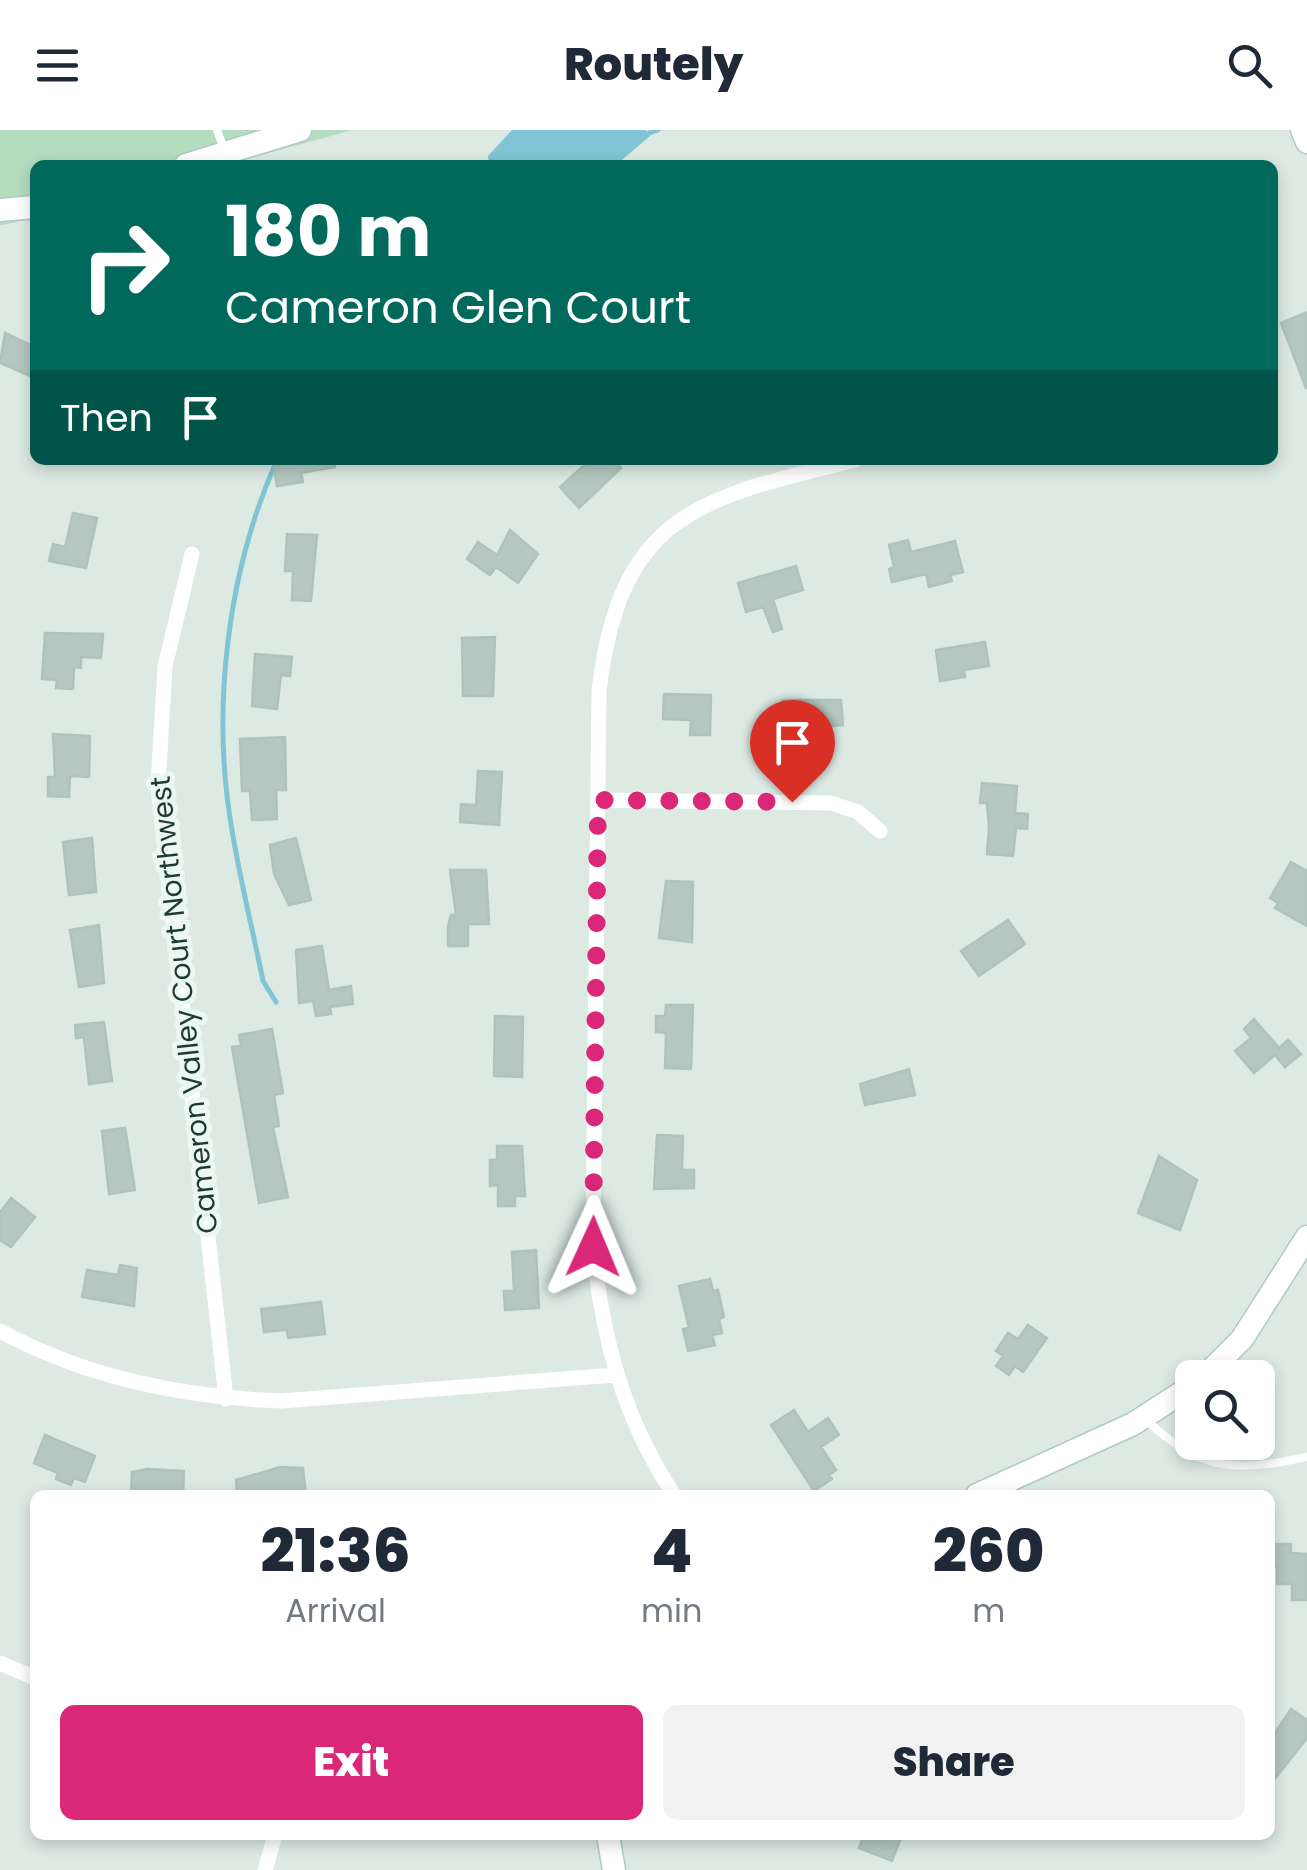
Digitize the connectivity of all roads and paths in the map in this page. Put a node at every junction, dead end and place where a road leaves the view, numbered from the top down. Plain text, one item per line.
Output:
1 (217, 130) edge
2 (300, 130) edge
3 (1302, 130) edge
4 (1307, 142) edge
5 (226, 153) junction
6 (203, 160) edge
7 (30, 207) edge
8 (0, 210) edge
9 (836, 465) edge
10 (192, 554) dead end
11 (598, 800) junction
12 (880, 831) dead end
13 (1307, 1237) edge
14 (0, 1331) edge
15 (1221, 1360) edge
16 (615, 1375) junction
17 (1175, 1397) edge
18 (226, 1399) junction
19 (1143, 1418) junction
20 (1307, 1456) edge
21 (671, 1490) edge
22 (987, 1490) edge
23 (0, 1663) edge
24 (30, 1676) edge
25 (274, 1840) edge
26 (609, 1840) edge
27 (265, 1870) edge
28 (614, 1870) edge

1 - 5 lane
2 - 5 street
3 - 4 street
5 - 6 street
7 - 8 street
9 - 11 street
10 - 18 street, Cameron Valley Court Northwest
11 - 12 street
11 - 16 street
13 - 15 street
14 - 18 street
16 - 18 street
16 - 21 street
17 - 19 street
19 - 20 lane
19 - 22 street
23 - 24 street
25 - 27 street
26 - 28 street

